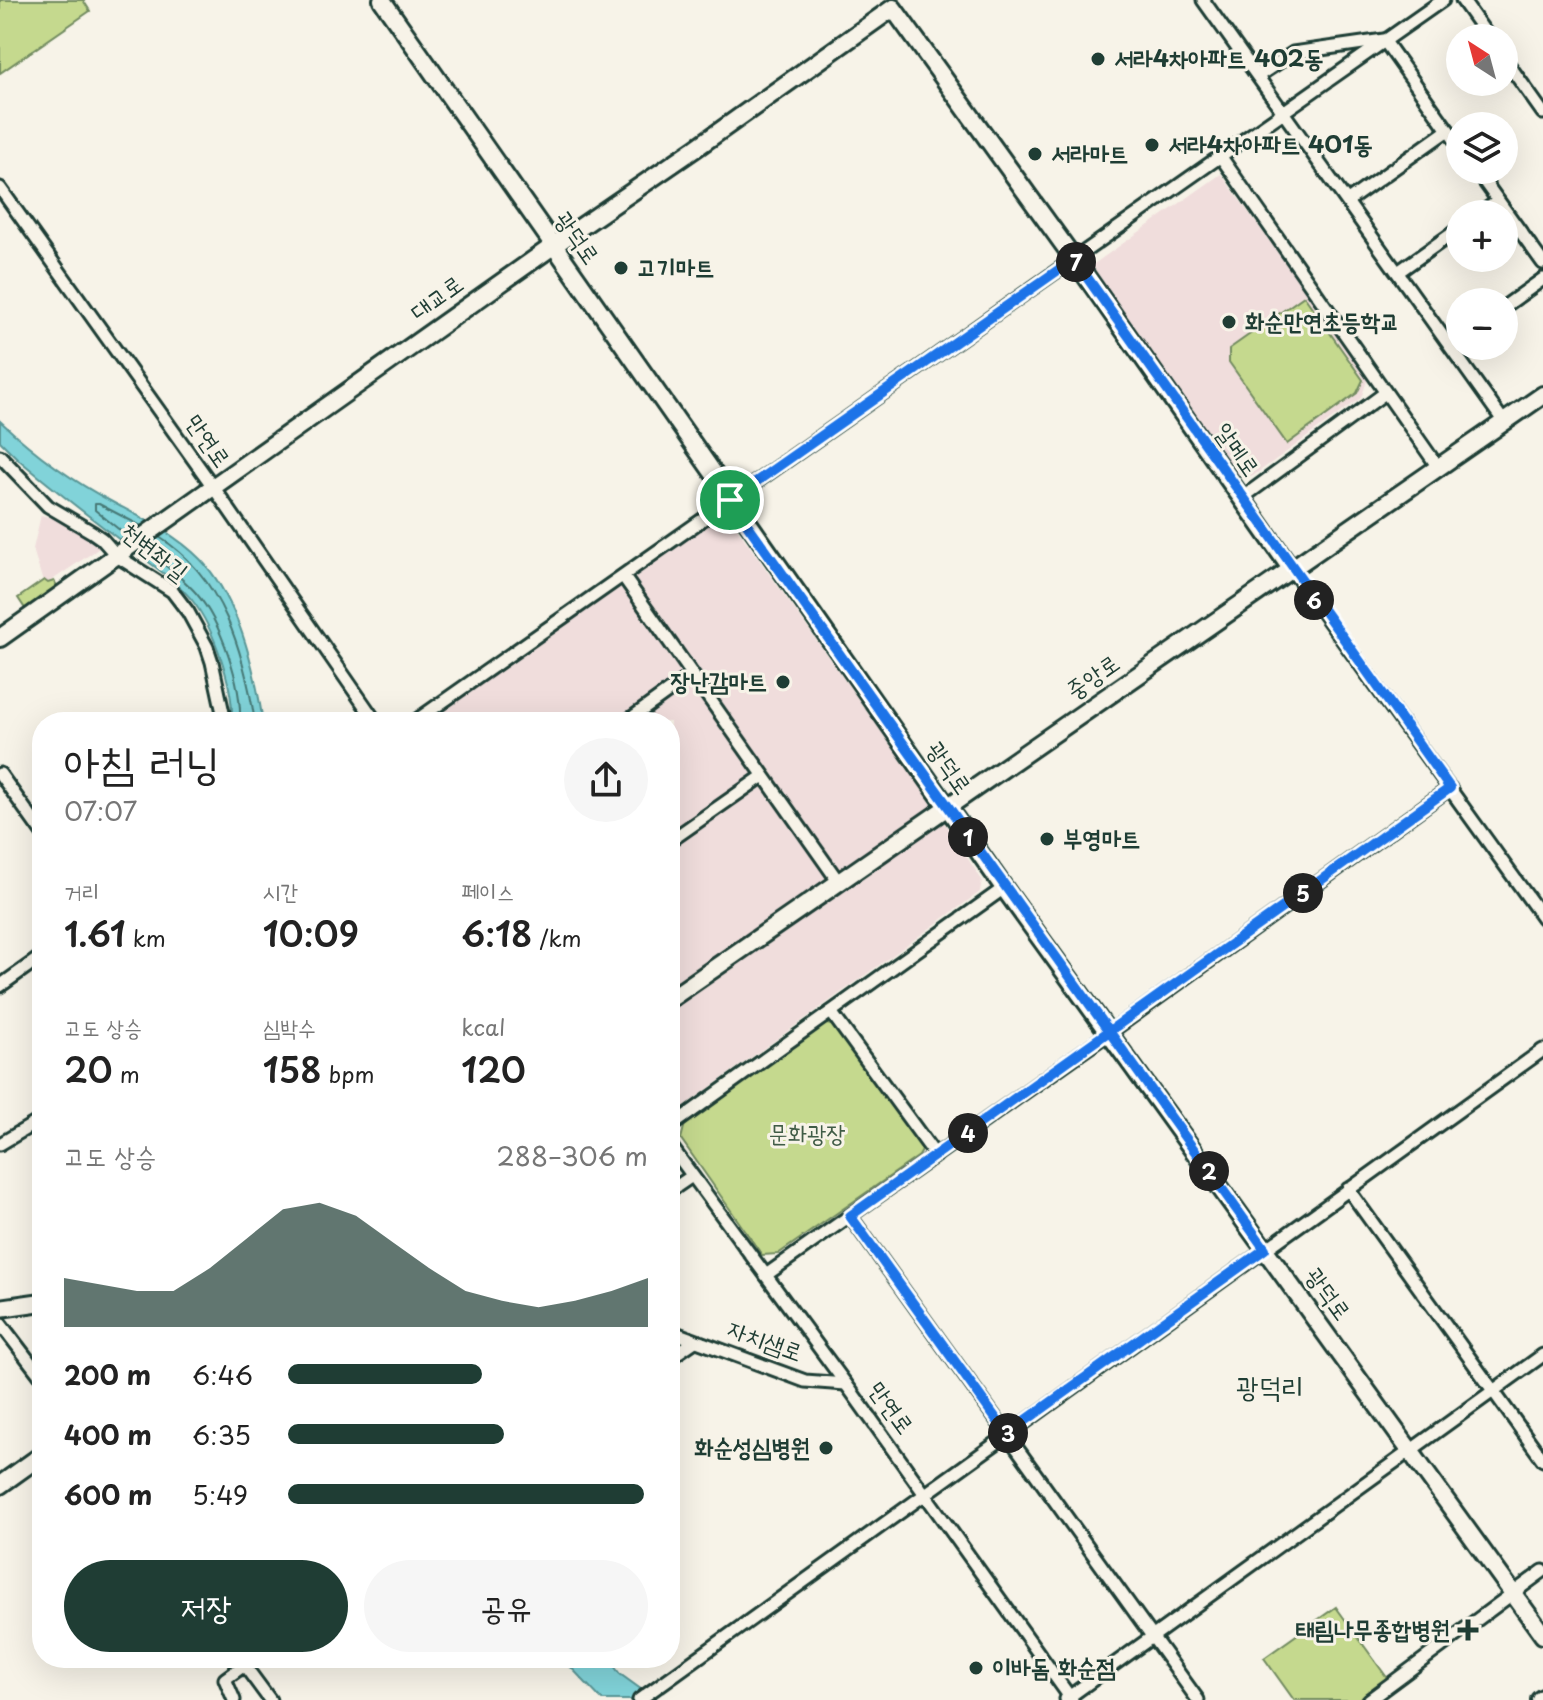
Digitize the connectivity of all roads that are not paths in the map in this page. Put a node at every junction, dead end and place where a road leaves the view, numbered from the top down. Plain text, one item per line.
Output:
1 (382, 0) edge
2 (1203, 0) edge
3 (1443, 0) edge
4 (1462, 0) edge
5 (899, 4) edge
6 (1479, 24) edge
7 (1384, 40) junction
8 (1258, 76) junction
9 (1518, 78) edge
10 (1284, 112) junction
11 (1543, 113) edge
12 (1446, 127) edge
13 (1446, 131) edge
14 (1221, 157) junction
15 (0, 188) edge
16 (1348, 201) junction
17 (1518, 229) edge
18 (1446, 238) edge
19 (553, 246) junction
20 (1074, 259) junction
21 (1543, 263) edge
22 (1398, 272) junction
23 (1543, 279) edge
24 (1518, 297) edge
25 (1446, 330) edge
26 (1466, 360) edge
27 (1385, 393) junction
28 (1543, 395) edge
29 (1504, 422) junction
30 (1, 458) edge
31 (1438, 467) junction
32 (214, 488) junction
33 (1242, 498) junction
34 (730, 500) junction
35 (121, 553) junction
36 (1292, 570) junction
37 (623, 576) junction
38 (0, 638) edge
39 (691, 675) junction
40 (223, 712) edge
41 (368, 712) edge
42 (428, 712) edge
43 (640, 712) edge
44 (0, 774) edge
45 (763, 776) junction
46 (1450, 788) junction
47 (947, 808) junction
48 (32, 819) edge
49 (680, 834) edge
50 (838, 881) junction
51 (1004, 888) junction
52 (1543, 918) edge
53 (32, 963) edge
54 (0, 986) edge
55 (680, 992) edge
56 (831, 1012) junction
57 (1109, 1033) junction
58 (1543, 1050) edge
59 (680, 1120) edge
60 (32, 1125) edge
61 (0, 1144) edge
62 (936, 1156) junction
63 (680, 1159) edge
64 (692, 1176) junction
65 (680, 1184) edge
66 (1348, 1189) junction
67 (850, 1216) junction
68 (1265, 1249) junction
69 (766, 1275) junction
70 (32, 1303) edge
71 (0, 1308) edge
72 (0, 1323) edge
73 (680, 1335) edge
74 (695, 1341) junction
75 (680, 1351) edge
76 (1543, 1355) edge
77 (32, 1365) edge
78 (846, 1384) junction
79 (1493, 1391) junction
80 (1007, 1434) junction
81 (1411, 1451) junction
82 (1543, 1460) edge
83 (32, 1462) edge
84 (0, 1485) edge
85 (925, 1493) junction
86 (1543, 1571) edge
87 (1514, 1594) junction
88 (1543, 1635) edge
89 (1153, 1637) junction
90 (237, 1668) edge
91 (251, 1668) edge
92 (1375, 1698) edge
93 (641, 1699) edge
94 (1069, 1699) edge
95 (234, 1700) edge
96 (270, 1700) edge
97 (1198, 1700) edge

1 - 19 street, 광덕로
2 - 8 street
3 - 7 street
4 - 6 street
5 - 19 street, 대교로
5 - 20 street, 알메로
7 - 8 street
7 - 10 street
7 - 12 street
8 - 10 street
9 - 11 street
10 - 14 street
10 - 16 street
13 - 16 street
14 - 20 street
14 - 27 street
15 - 32 street, 만연로
16 - 22 street
17 - 21 street
18 - 22 street
19 - 32 street, 대교로
19 - 34 street, 광덕로
20 - 33 street, 알메로
20 - 34 street
22 - 25 street
23 - 24 street
26 - 29 street
27 - 31 street
27 - 33 street
28 - 29 street, 중앙로
29 - 31 street, 중앙로
30 - 35 street, 천변좌길
31 - 36 street, 중앙로
32 - 35 street, 대교로
32 - 41 street, 만연로
33 - 36 street, 알메로
34 - 37 street
34 - 47 street, 광덕로
35 - 38 street, 대교로
35 - 40 street, 천변좌길
36 - 46 street, 알메로
36 - 47 street, 중앙로
37 - 39 street
37 - 42 street
39 - 43 street
39 - 45 street
44 - 48 street
45 - 49 street
45 - 50 street
46 - 52 street, 알메로
46 - 57 street
47 - 50 street, 중앙로
47 - 51 street, 광덕로
50 - 55 street, 중앙로
51 - 56 street
51 - 57 street, 광덕로
53 - 54 street
56 - 59 street
56 - 62 street
57 - 62 street
57 - 68 street, 광덕로
58 - 66 street
60 - 61 street
62 - 67 street
63 - 64 street, 만연로
64 - 65 street
64 - 69 street, 만연로
66 - 68 street
66 - 79 street
67 - 69 street
67 - 80 street
68 - 80 street
68 - 81 street, 광덕로
69 - 78 street, 만연로
70 - 71 street
72 - 77 street
73 - 74 street, 자치샘로
74 - 75 street
74 - 78 street, 자치샘로
76 - 79 street
78 - 85 street, 만연로
79 - 81 street
79 - 82 street
80 - 85 street
80 - 89 street
81 - 87 street, 광덕로
81 - 89 street
83 - 84 street
85 - 93 street
85 - 94 street, 만연로
86 - 87 street
87 - 88 street, 광덕로
87 - 92 street
89 - 94 street
89 - 97 street
90 - 95 street
91 - 96 street

